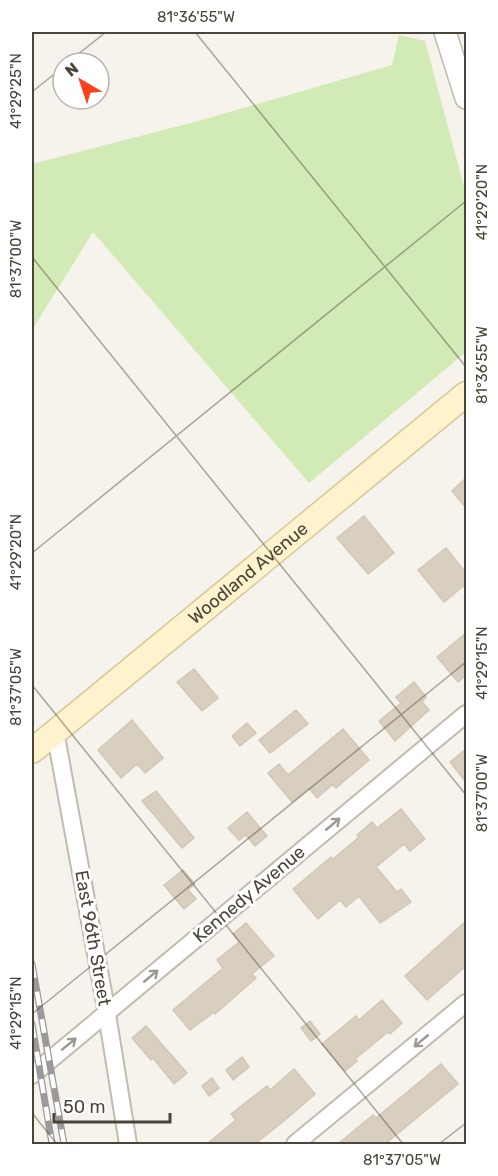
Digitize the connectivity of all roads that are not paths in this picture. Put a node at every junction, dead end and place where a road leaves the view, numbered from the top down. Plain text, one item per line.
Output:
1 (445, 32) edge
2 (466, 93) edge
3 (466, 394) edge
4 (466, 714) edge
5 (55, 731) junction
6 (32, 751) edge
7 (466, 1003) edge
8 (106, 1014) junction
9 (32, 1075) edge
10 (128, 1144) edge
11 (296, 1144) edge

1 - 2 street
3 - 5 main road, Woodland Avenue
8 -> 4 street, Kennedy Avenue
5 - 6 main road, Woodland Avenue
5 - 8 street, East 96th Street
7 -> 11 street
9 -> 8 street, Kennedy Avenue
8 - 10 street, East 96th Street

